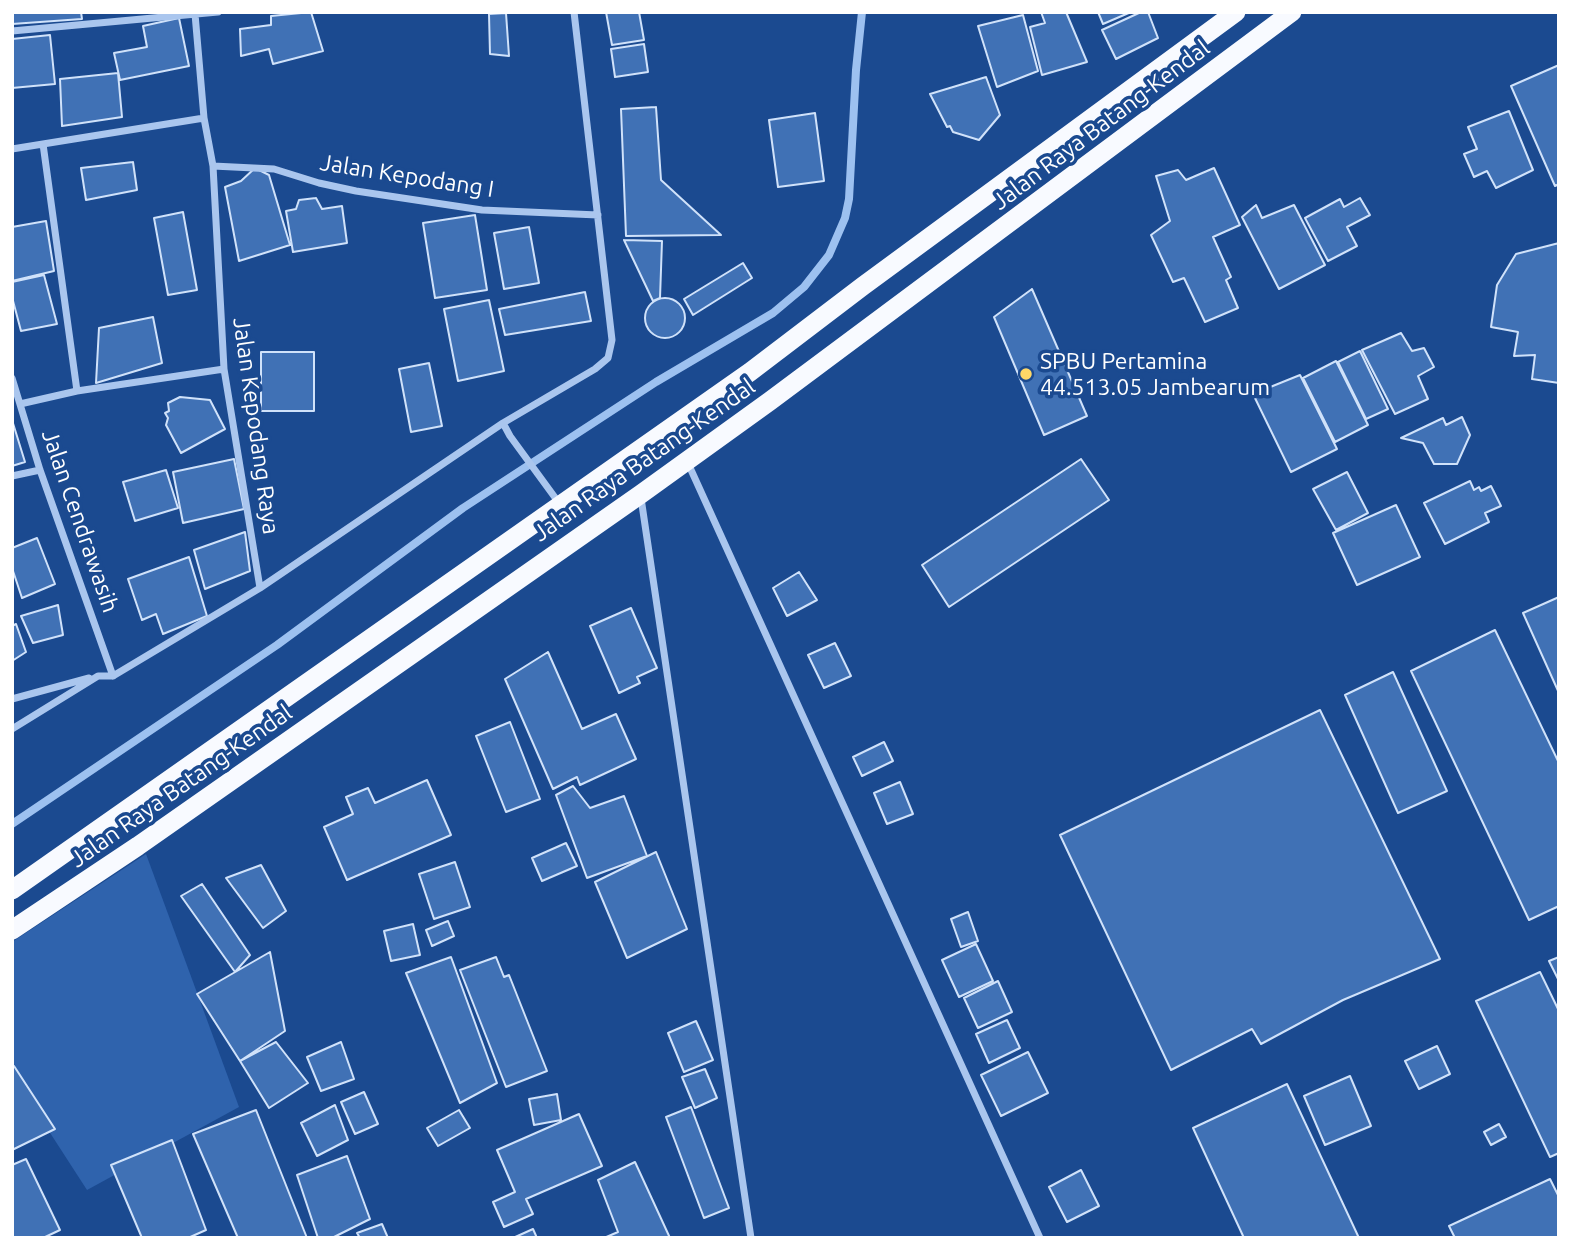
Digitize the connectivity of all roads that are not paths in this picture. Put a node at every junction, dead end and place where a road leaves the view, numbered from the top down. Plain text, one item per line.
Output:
1 (218, 12) edge
2 (574, 12) edge
3 (1236, 12) edge
4 (1292, 12) edge
5 (195, 14) junction
6 (12, 31) edge
7 (204, 118) junction
8 (43, 144) junction
9 (12, 149) edge
10 (213, 166) junction
11 (598, 215) junction
12 (224, 369) junction
13 (12, 378) edge
14 (77, 391) junction
15 (20, 404) junction
16 (503, 423) junction
17 (687, 460) junction
18 (40, 470) junction
19 (12, 476) edge
20 (640, 494) junction
21 (561, 505) junction
22 (260, 588) junction
23 (98, 676) junction
24 (113, 676) junction
25 (12, 699) edge
26 (12, 729) edge
27 (12, 890) edge
28 (12, 930) edge
29 (751, 1238) edge
30 (1040, 1238) edge

1 - 5 street
2 - 11 street
3 - 21 highway, Jalan Raya Batang-Kendal
4 - 17 highway, Jalan Raya Batang-Kendal
5 - 6 street
5 - 7 street, Jalan Kepodang Raya
7 - 8 street
7 - 10 street, Jalan Kepodang Raya
8 - 9 street
8 - 14 street
10 - 11 street, Jalan Kepodang I
10 - 12 street, Jalan Kepodang Raya
11 - 16 street
12 - 14 street
12 - 22 street, Jalan Kepodang Raya
13 - 15 street, Jalan Cendrawasih
14 - 15 street
15 - 18 street, Jalan Cendrawasih
16 - 21 street
16 - 22 street
17 - 20 highway, Jalan Raya Batang-Kendal
17 - 30 street
18 - 19 street
18 - 24 street, Jalan Cendrawasih
20 - 28 highway, Jalan Raya Batang-Kendal
20 - 29 street
21 - 27 highway, Jalan Raya Batang-Kendal
22 - 24 street
23 - 24 street
23 - 25 street
23 - 26 street

